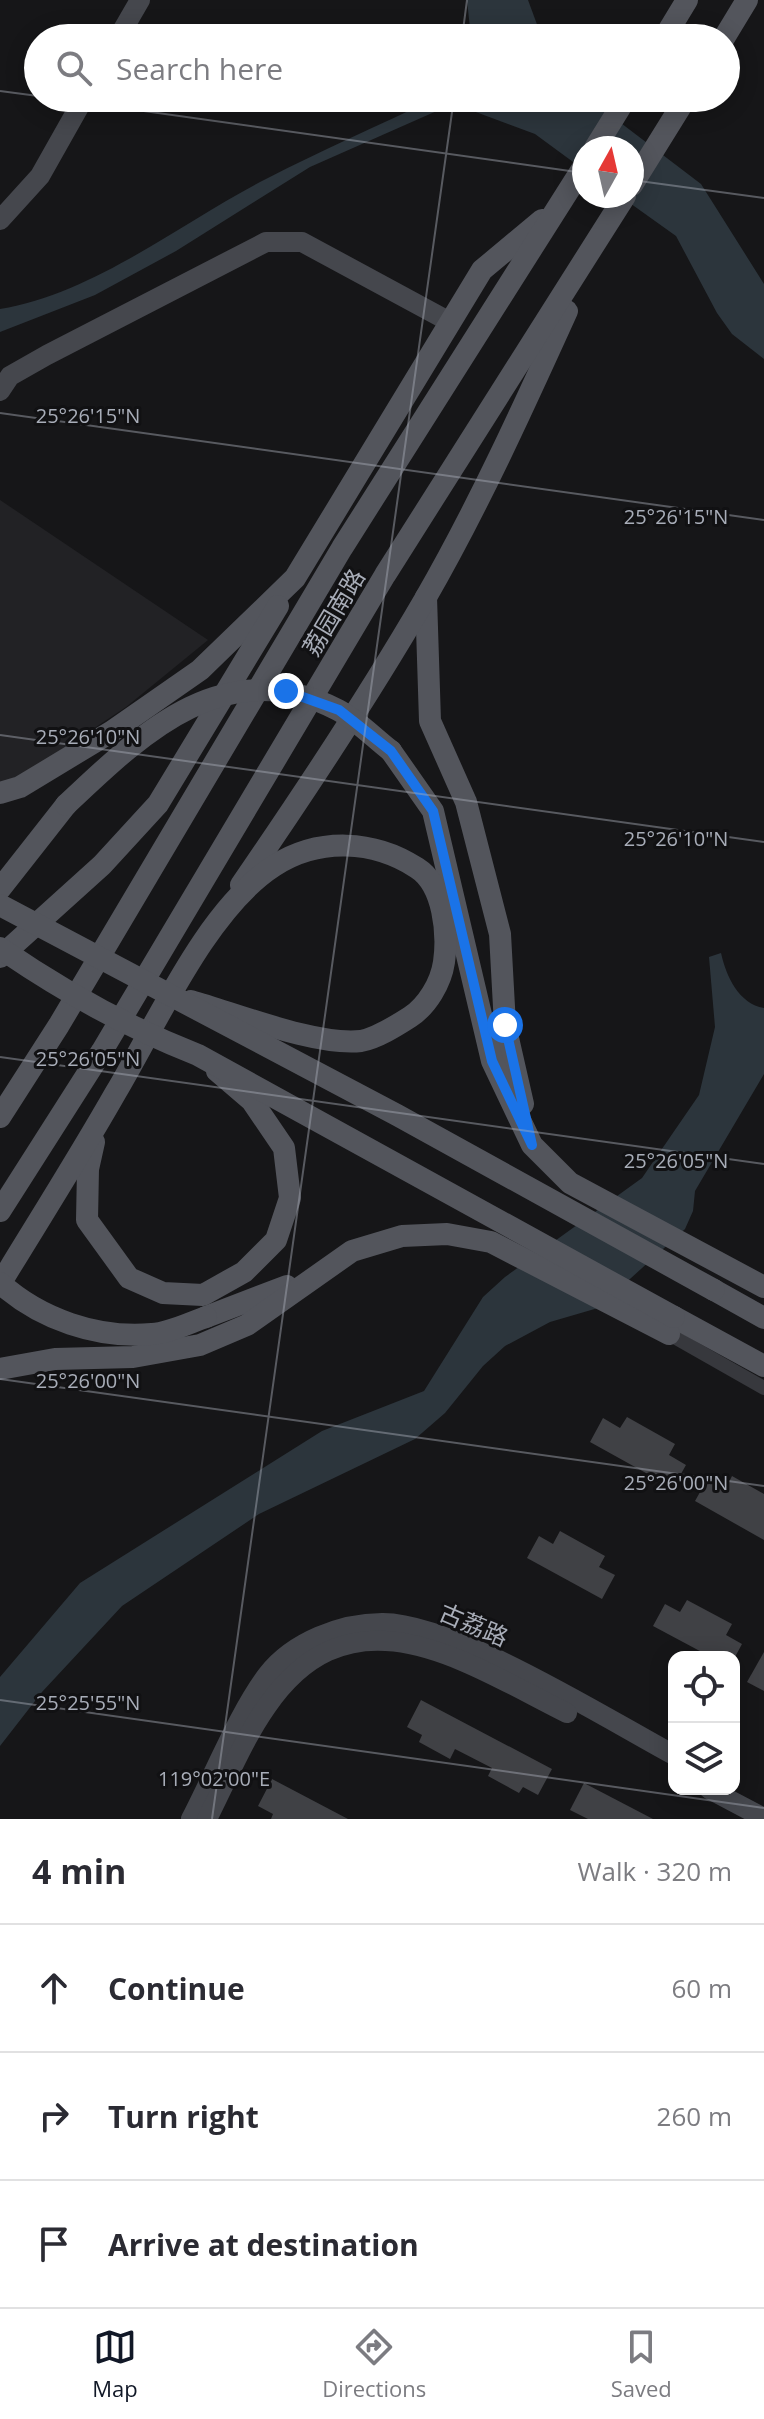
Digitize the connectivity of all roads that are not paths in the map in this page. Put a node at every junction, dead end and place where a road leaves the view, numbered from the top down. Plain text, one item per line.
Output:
1 (140, 0) edge
2 (687, 0) edge
3 (747, 0) edge
4 (126, 24) edge
5 (672, 24) edge
6 (732, 24) edge
7 (76, 112) edge
8 (617, 112) edge
9 (677, 112) edge
10 (602, 136) edge
11 (644, 165) edge
12 (572, 186) edge
13 (559, 207) junction
14 (617, 208) edge
15 (0, 220) edge
16 (599, 239) junction
17 (450, 322) junction
18 (0, 391) edge
19 (295, 578) junction
20 (426, 597) junction
21 (0, 793) edge
22 (0, 889) edge
23 (0, 905) edge
24 (217, 919) junction
25 (0, 948) edge
26 (0, 957) edge
27 (177, 996) junction
28 (198, 1055) junction
29 (0, 1117) edge
30 (97, 1125) junction
31 (532, 1145) junction
32 (0, 1211) edge
33 (322, 1272) junction
34 (0, 1284) edge
35 (764, 1287) edge
36 (764, 1318) edge
37 (671, 1325) junction
38 (764, 1366) edge
39 (0, 1369) edge
40 (764, 1388) edge
41 (668, 1752) edge
42 (668, 1767) edge
43 (740, 1790) edge
44 (720, 1795) edge
45 (764, 1803) edge
46 (764, 1818) edge
47 (191, 1819) edge
48 (207, 1819) edge

1 - 4 street
2 - 5 main road
3 - 6 main road
7 - 15 street
8 - 10 main road
9 - 11 main road
12 - 13 main road, 荔园南路
13 - 17 main road
13 - 29 main road, 荔园南路
14 - 16 main road, 荔园南路
16 - 20 main road
16 - 32 main road, 荔园南路
17 - 18 street
17 - 19 main road
19 - 21 main road
19 - 26 main road
20 - 24 main road
20 - 31 main road
22 - 31 main road, bridge
23 - 27 main road, bridge
24 - 27 main road
24 - 30 main road
25 - 28 main road, bridge
27 - 36 main road, bridge
28 - 30 main road, bridge
28 - 37 main road, bridge
30 - 34 main road
31 - 35 main road
33 - 34 main road, bridge
33 - 37 main road
33 - 39 main road
37 - 38 main road
37 - 40 street
41 - 47 street, 古荔路
42 - 48 street, 古荔路
43 - 45 street
44 - 46 street

